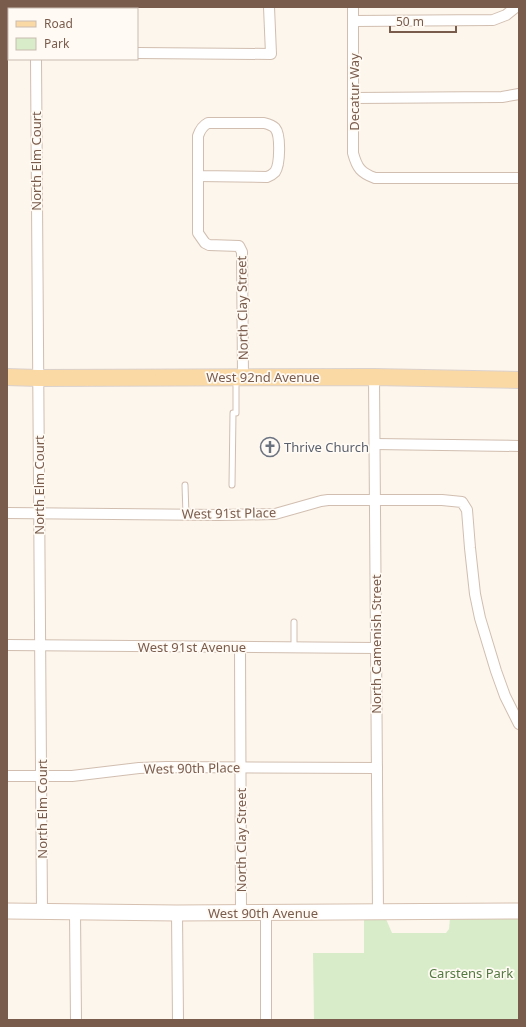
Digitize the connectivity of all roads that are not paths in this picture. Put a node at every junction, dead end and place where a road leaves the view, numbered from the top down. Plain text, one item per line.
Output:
1 (270, 7) edge
2 (354, 7) edge
3 (516, 7) edge
4 (354, 21) junction
5 (138, 53) edge
6 (36, 60) edge
7 (519, 94) edge
8 (354, 98) junction
9 (198, 176) junction
10 (519, 178) edge
11 (7, 377) edge
12 (239, 377) junction
13 (374, 377) junction
14 (38, 378) junction
15 (519, 380) edge
16 (375, 444) junction
17 (519, 446) edge
18 (185, 485) dead end
19 (232, 485) dead end
20 (375, 500) junction
21 (7, 513) edge
22 (39, 513) junction
23 (186, 515) junction
24 (294, 622) dead end
25 (7, 645) edge
26 (40, 646) junction
27 (240, 648) junction
28 (294, 648) junction
29 (376, 648) junction
30 (519, 724) edge
31 (241, 768) junction
32 (377, 768) junction
33 (7, 776) edge
34 (41, 776) junction
35 (7, 911) edge
36 (42, 911) junction
37 (519, 911) edge
38 (75, 912) junction
39 (378, 912) junction
40 (177, 913) junction
41 (241, 913) junction
42 (266, 913) junction
43 (76, 1020) edge
44 (178, 1020) edge
45 (266, 1020) edge

1 - 5 street
2 - 4 street, Decatur Way
3 - 4 street
4 - 8 street, Decatur Way
6 - 14 street, North Elm Court
7 - 8 street
8 - 10 street, Decatur Way
9 - 9 street, North Clay Street
9 - 12 street, North Clay Street
11 - 14 main road, West 92nd Avenue
12 - 13 main road, West 92nd Avenue
12 - 14 main road, West 92nd Avenue
12 - 19 lane
13 - 15 main road, West 92nd Avenue
13 - 16 street, North Camenish Street
14 - 22 street, North Elm Court
16 - 17 street
16 - 20 street, North Camenish Street
18 - 23 lane
20 - 23 street, West 91st Place
20 - 29 street, North Camenish Street
20 - 30 street, West 91st Place
21 - 22 street, West 91st Place
22 - 23 street, West 91st Place
22 - 26 street, North Elm Court
24 - 28 lane
25 - 26 street, West 91st Avenue
26 - 27 street, West 91st Avenue
26 - 34 street, North Elm Court
27 - 28 street, West 91st Avenue
27 - 31 street, North Clay Street
28 - 29 street, West 91st Avenue
29 - 32 street, North Camenish Street
31 - 32 street, West 90th Place
31 - 34 street, West 90th Place
31 - 41 street, North Clay Street
32 - 39 street, North Camenish Street
33 - 34 street, West 90th Place
34 - 36 street, North Elm Court
35 - 36 street, West 90th Avenue
36 - 38 street, West 90th Avenue
37 - 39 street, West 90th Avenue
38 - 40 street, West 90th Avenue
38 - 43 street
39 - 42 street, West 90th Avenue
40 - 41 street, West 90th Avenue
40 - 44 street
41 - 42 street, West 90th Avenue
42 - 45 street

